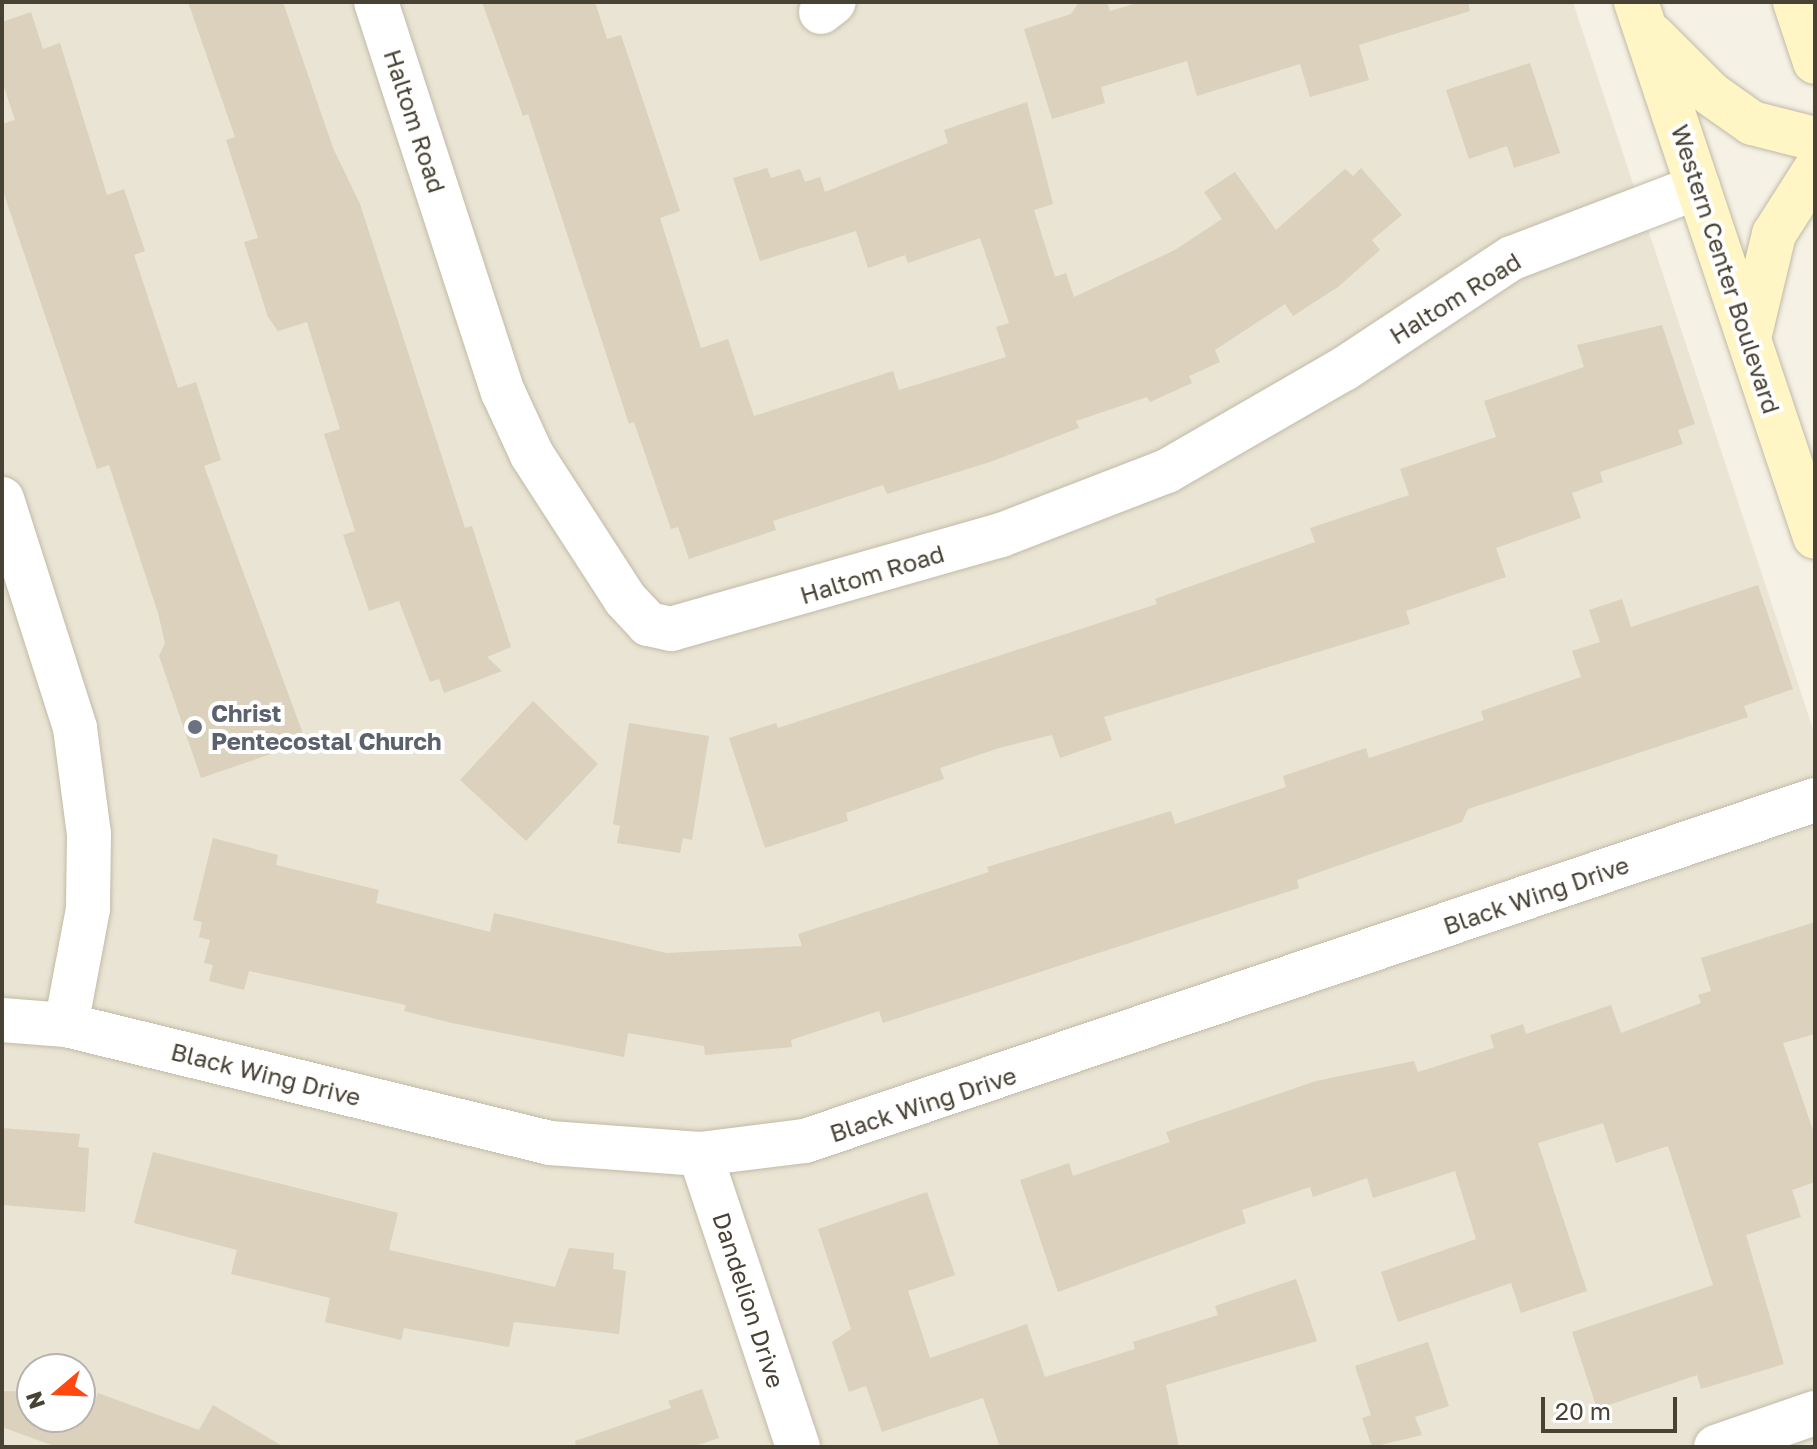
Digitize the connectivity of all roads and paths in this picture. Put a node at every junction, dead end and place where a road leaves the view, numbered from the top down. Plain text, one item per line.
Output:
1 (376, 2) edge
2 (1795, 2) edge
3 (1641, 16) edge
4 (1815, 62) edge
5 (1815, 139) edge
6 (1815, 170) edge
7 (1698, 187) junction
8 (1749, 338) junction
9 (2, 499) edge
10 (1815, 537) edge
11 (1815, 800) edge
12 (2, 1020) edge
13 (66, 1025) junction
14 (700, 1154) junction
15 (1815, 1413) edge
16 (798, 1447) edge
17 (1716, 1447) edge

1 - 7 street, Haltom Road
2 - 4 main road
3 - 5 main road
3 - 7 main road, Western Center Boulevard
6 - 8 main road
7 - 8 main road, Western Center Boulevard
8 - 10 main road, Western Center Boulevard
9 - 13 street
11 - 14 street, Black Wing Drive
12 - 13 street, Black Wing Drive
13 - 14 street, Black Wing Drive
14 - 16 street, Dandelion Drive
15 - 17 street

